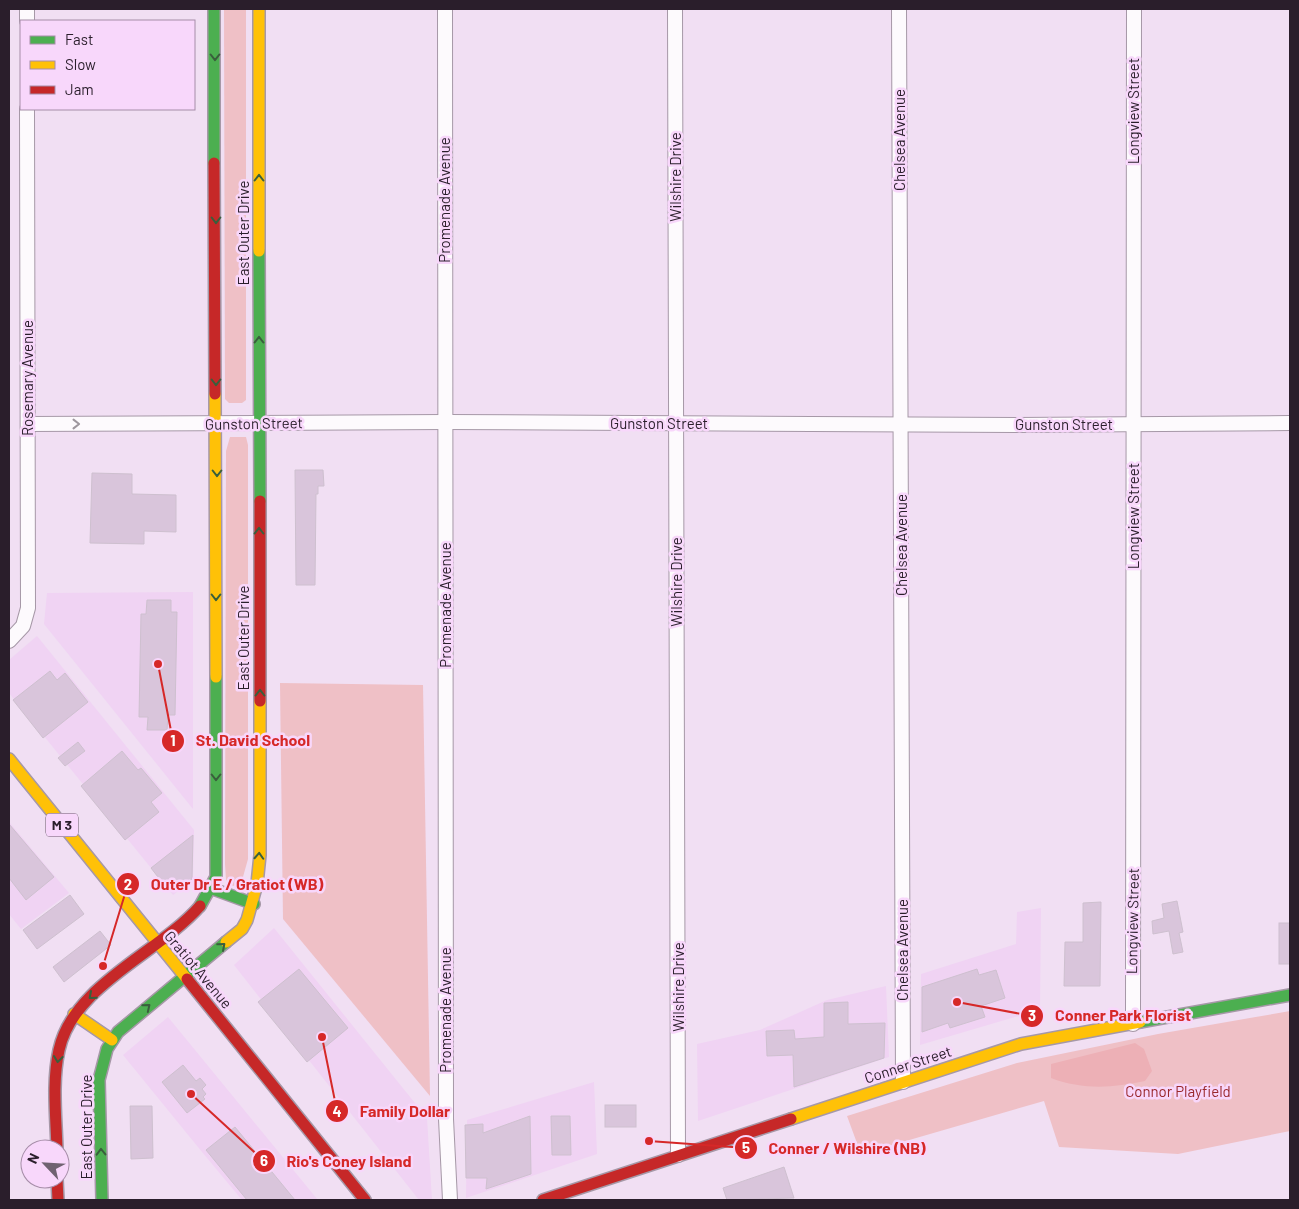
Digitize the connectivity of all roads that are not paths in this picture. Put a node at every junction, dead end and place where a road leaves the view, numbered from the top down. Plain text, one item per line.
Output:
1 (214, 9) edge
2 (259, 9) edge
3 (445, 9) edge
4 (675, 9) edge
5 (899, 9) edge
6 (1134, 9) edge
7 (27, 110) edge
8 (446, 422) junction
9 (1290, 423) edge
10 (28, 424) junction
11 (217, 424) junction
12 (259, 424) junction
13 (901, 424) junction
14 (1134, 424) junction
15 (676, 425) junction
16 (9, 641) edge
17 (9, 759) edge
18 (212, 889) junction
19 (254, 904) junction
20 (156, 943) junction
21 (184, 977) junction
22 (1290, 995) edge
23 (74, 1014) junction
24 (1133, 1024) junction
25 (112, 1040) junction
26 (903, 1082) junction
27 (57, 1139) edge
28 (678, 1155) junction
29 (102, 1200) edge
30 (365, 1200) edge
31 (450, 1200) edge
32 (543, 1200) edge

1 -> 11 street, East Outer Drive
12 -> 2 street, East Outer Drive
3 - 8 street, Promenade Avenue
4 - 15 street, Wilshire Drive
5 - 13 street, Chelsea Avenue
6 - 14 street, Longview Street
7 - 10 street, Rosemary Avenue
8 - 12 street, Gunston Street
8 - 15 street, Gunston Street
8 - 31 street, Promenade Avenue
9 - 14 street, Gunston Street
10 -> 11 street, Gunston Street
10 - 16 street, Rosemary Avenue
11 - 12 street, Gunston Street
11 -> 18 street, East Outer Drive
19 -> 12 street, East Outer Drive
13 - 14 street, Gunston Street
13 - 15 street, Gunston Street
13 - 26 street, Chelsea Avenue
14 - 24 street, Longview Street
15 - 28 street, Wilshire Drive
17 - 20 street, Gratiot Avenue / M 3
18 - 19 street
18 - 20 street, East Outer Drive
21 -> 19 street, East Outer Drive
20 - 21 street, Gratiot Avenue / M 3
20 -> 23 street, East Outer Drive
25 -> 21 street, East Outer Drive
21 - 30 street, Gratiot Avenue / M 3
22 - 24 street, Conner Street
23 - 25 street
23 -> 27 street, East Outer Drive
24 - 26 street, Conner Street
29 -> 25 street, East Outer Drive
26 - 28 street, Conner Street
28 - 32 street, Conner Street

